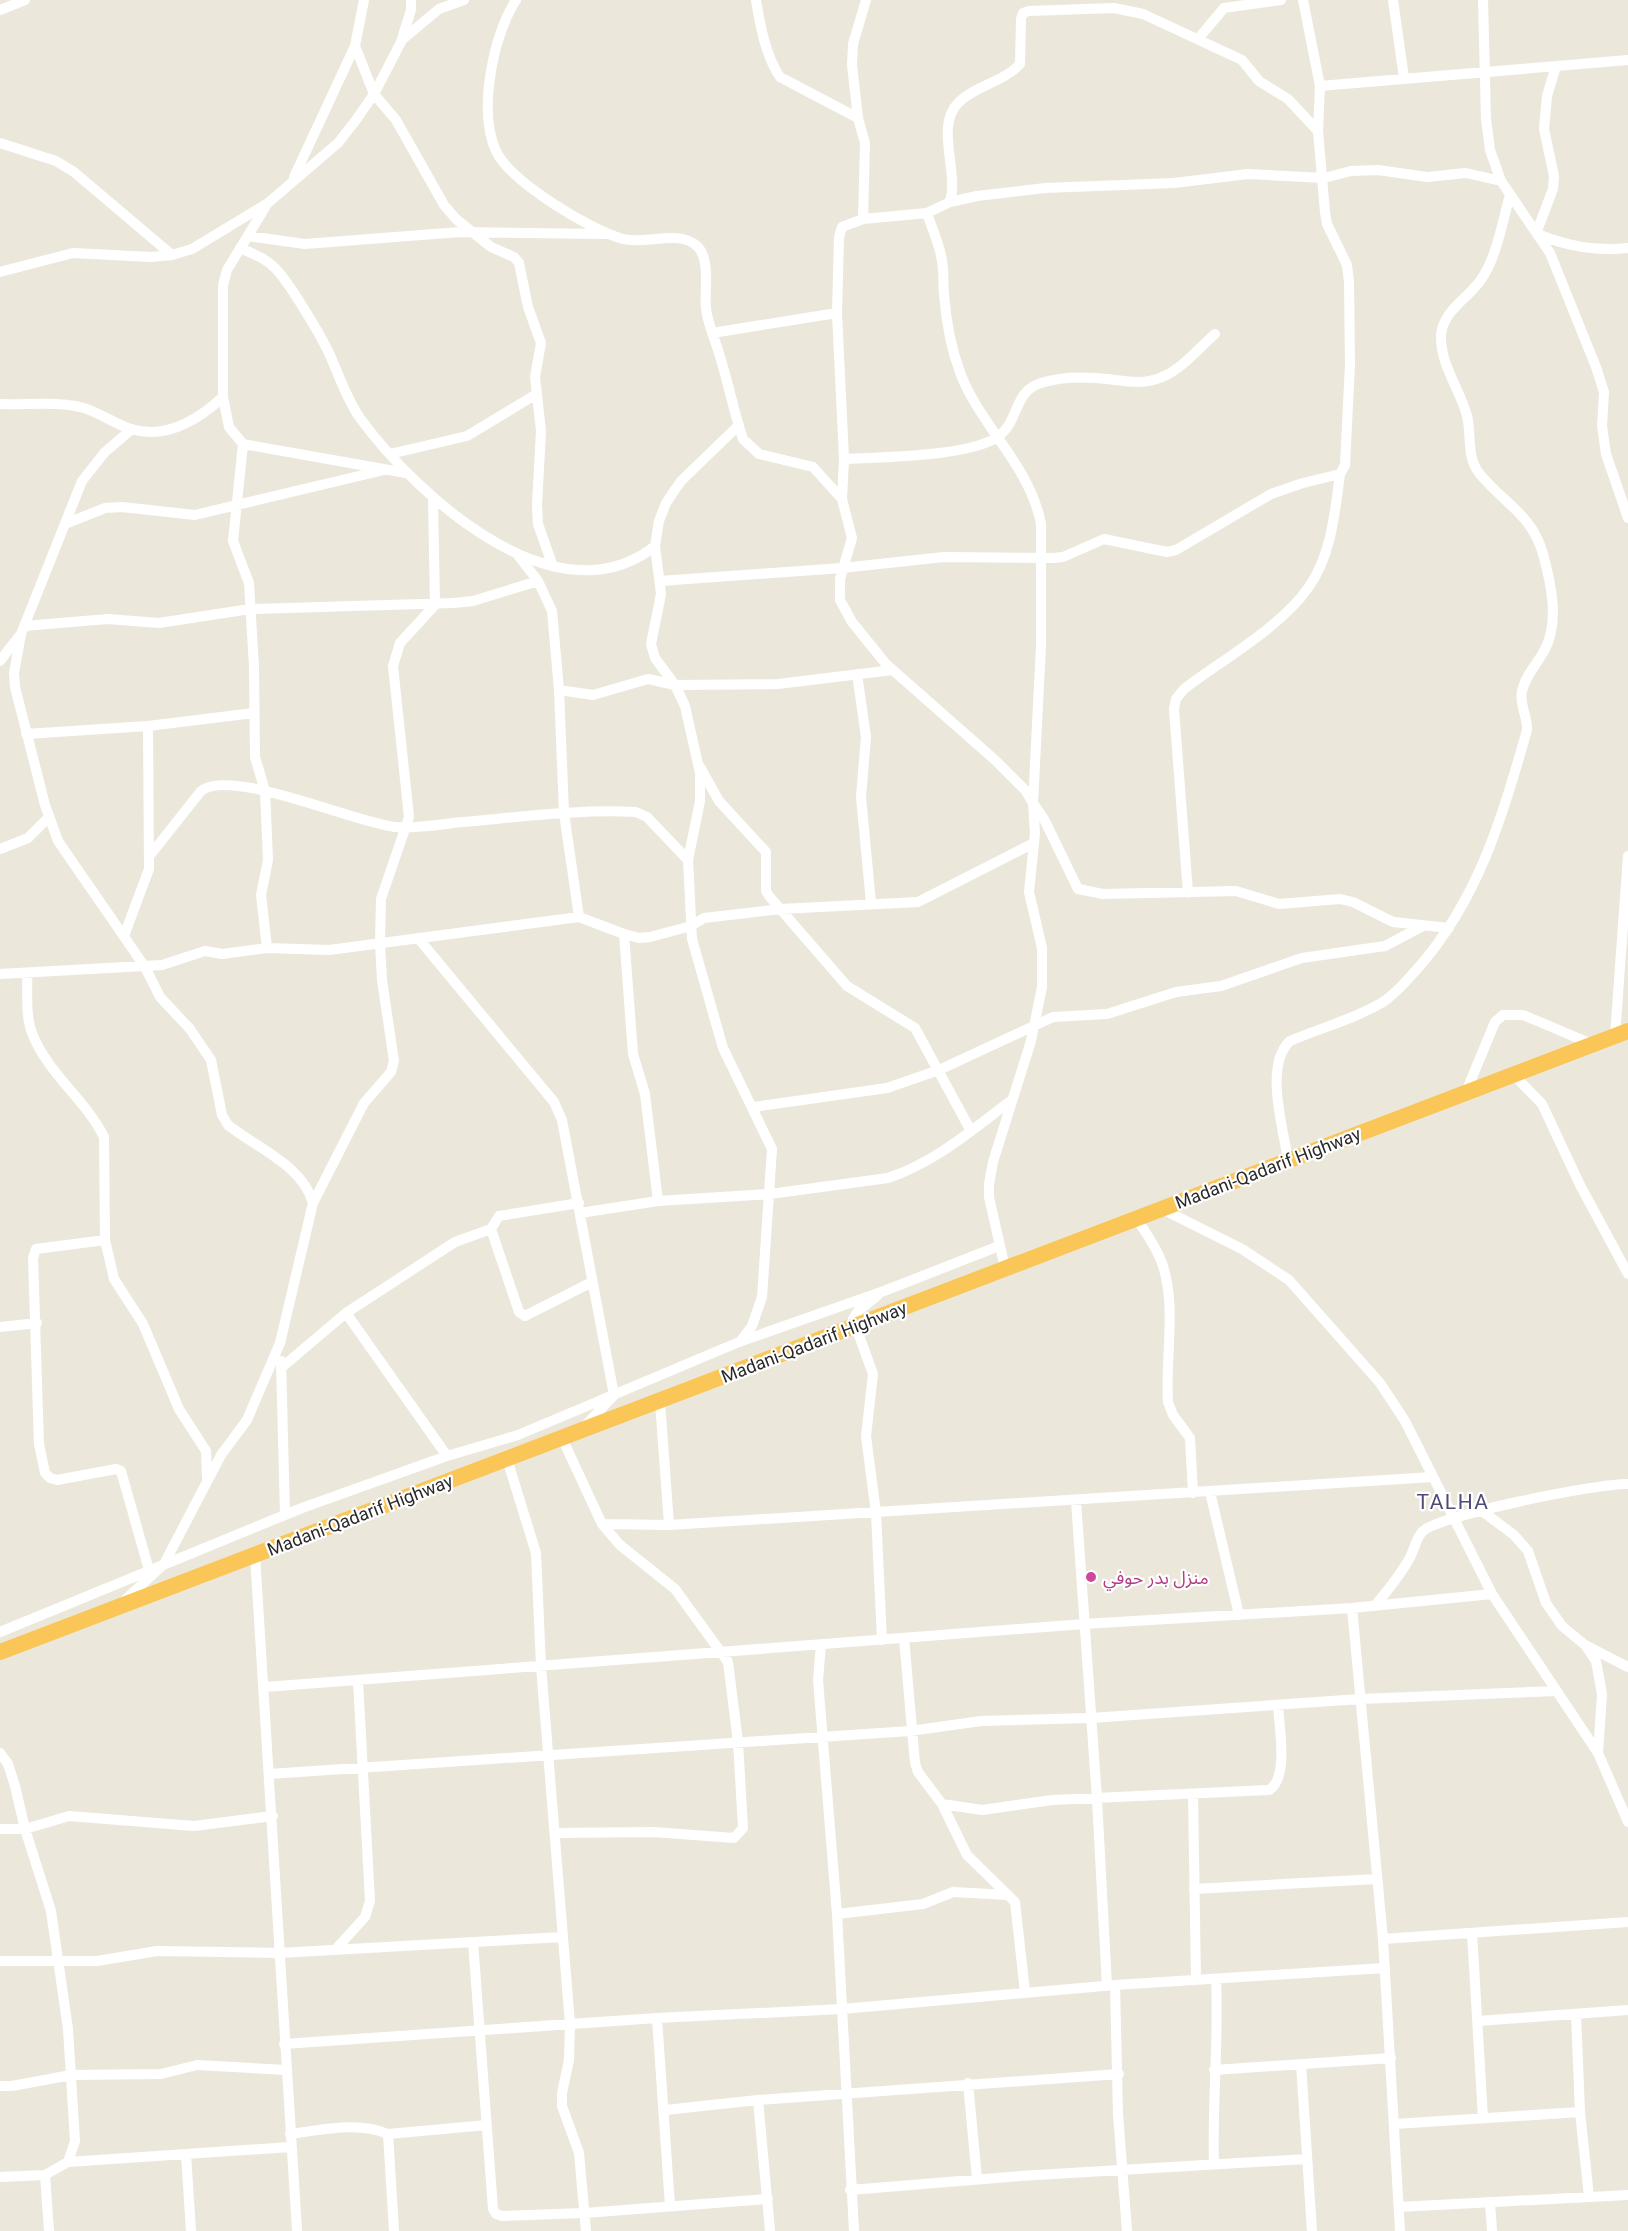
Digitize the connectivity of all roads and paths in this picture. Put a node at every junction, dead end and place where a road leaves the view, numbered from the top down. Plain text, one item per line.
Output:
1 (25, 0) edge
2 (364, 0) edge
3 (411, 0) edge
4 (464, 0) edge
5 (516, 0) edge
6 (756, 0) edge
7 (866, 0) edge
8 (1281, 0) edge
9 (1304, 0) edge
10 (1393, 0) edge
11 (1493, 0) edge
12 (1482, 4) edge
13 (0, 10) edge
14 (1198, 39) junction
15 (401, 42) junction
16 (356, 46) junction
17 (1628, 60) edge
18 (1556, 66) junction
19 (1485, 71) junction
20 (1404, 78) junction
21 (1320, 86) junction
22 (374, 94) junction
23 (858, 118) junction
24 (1318, 131) junction
25 (0, 143) edge
26 (1324, 178) junction
27 (1501, 181) junction
28 (292, 182) junction
29 (1510, 195) junction
30 (950, 201) junction
31 (268, 203) junction
32 (927, 213) junction
33 (863, 219) junction
34 (476, 232) junction
35 (1538, 233) junction
36 (608, 234) junction
37 (248, 236) junction
38 (240, 248) junction
39 (1628, 248) edge
40 (172, 255) junction
41 (0, 272) edge
42 (837, 313) junction
43 (712, 333) junction
44 (1215, 334) dead end
45 (535, 395) junction
46 (223, 397) junction
47 (0, 404) edge
48 (739, 425) junction
49 (132, 429) junction
50 (998, 438) junction
51 (243, 444) junction
52 (390, 454) junction
53 (844, 459) junction
54 (386, 470) junction
55 (406, 473) junction
56 (1340, 474) junction
57 (433, 499) junction
58 (842, 499) junction
59 (237, 506) junction
60 (1628, 518) edge
61 (65, 524) junction
62 (655, 546) junction
63 (517, 554) junction
64 (1041, 558) junction
65 (552, 564) junction
66 (842, 568) junction
67 (538, 581) junction
68 (660, 581) junction
69 (435, 605) junction
70 (250, 609) junction
71 (22, 630) junction
72 (0, 661) edge
73 (893, 670) junction
74 (857, 674) junction
75 (675, 685) junction
76 (559, 690) junction
77 (254, 713) junction
78 (148, 726) junction
79 (26, 734) junction
80 (697, 762) junction
81 (265, 791) junction
82 (1033, 803) junction
83 (564, 813) junction
84 (49, 817) junction
85 (407, 827) junction
86 (1034, 843) junction
87 (0, 849) edge
88 (151, 854) junction
89 (1628, 856) edge
90 (688, 860) junction
91 (1188, 893) junction
92 (872, 903) junction
93 (781, 909) junction
94 (579, 917) junction
95 (691, 926) junction
96 (1424, 926) junction
97 (1449, 928) junction
98 (624, 934) junction
99 (124, 936) junction
100 (418, 938) junction
101 (380, 943) junction
102 (267, 948) junction
103 (145, 967) junction
104 (27, 973) junction
105 (0, 974) edge
106 (1034, 1024) junction
107 (1622, 1033) edge
108 (1592, 1044) junction
109 (939, 1070) junction
110 (1513, 1074) junction
111 (1466, 1092) junction
112 (1013, 1099) junction
113 (753, 1107) junction
114 (971, 1131) junction
115 (1288, 1160) junction
116 (770, 1194) junction
117 (657, 1201) junction
118 (313, 1203) junction
119 (579, 1208) junction
120 (1162, 1209) junction
121 (1136, 1218) junction
122 (491, 1229) junction
123 (105, 1240) junction
124 (999, 1246) junction
125 (1005, 1268) junction
126 (1628, 1274) edge
127 (592, 1282) junction
128 (884, 1291) junction
129 (346, 1313) junction
130 (37, 1323) junction
131 (853, 1326) junction
132 (0, 1327) edge
133 (739, 1342) junction
134 (280, 1343) junction
135 (281, 1368) junction
136 (614, 1395) junction
137 (660, 1402) junction
138 (579, 1432) junction
139 (562, 1438) junction
140 (447, 1456) junction
141 (507, 1459) junction
142 (1432, 1477) junction
143 (207, 1481) junction
144 (1628, 1484) edge
145 (1210, 1492) junction
146 (1193, 1493) junction
147 (1076, 1501) junction
148 (1482, 1511) junction
149 (876, 1513) junction
150 (285, 1515) junction
151 (1453, 1517) junction
152 (602, 1524) junction
153 (669, 1525) junction
154 (255, 1555) junction
155 (165, 1564) junction
156 (149, 1570) junction
157 (1492, 1594) junction
158 (1375, 1606) junction
159 (118, 1607) junction
160 (1352, 1608) junction
161 (1239, 1615) junction
162 (1083, 1624) junction
163 (0, 1632) edge
164 (904, 1638) junction
165 (882, 1640) junction
166 (821, 1644) junction
167 (1585, 1645) junction
168 (0, 1652) edge
169 (722, 1652) junction
170 (541, 1666) junction
171 (1628, 1667) edge
172 (358, 1681) junction
173 (265, 1687) junction
174 (1555, 1691) junction
175 (1360, 1699) junction
176 (1278, 1705) junction
177 (1091, 1718) junction
178 (910, 1731) junction
179 (823, 1736) junction
180 (738, 1742) junction
181 (0, 1753) edge
182 (1598, 1753) junction
183 (548, 1755) junction
184 (362, 1768) junction
185 (269, 1774) junction
186 (1193, 1794) junction
187 (1097, 1799) junction
188 (942, 1804) junction
189 (273, 1816) junction
190 (1628, 1821) edge
191 (0, 1829) edge
192 (25, 1829) junction
193 (556, 1833) junction
194 (1377, 1879) junction
195 (1194, 1889) junction
196 (1008, 1895) junction
197 (837, 1914) junction
198 (1628, 1922) edge
199 (1472, 1933) junction
200 (562, 1936) junction
201 (1383, 1939) junction
202 (473, 1942) junction
203 (334, 1950) junction
204 (279, 1953) junction
205 (58, 1959) junction
206 (0, 1961) edge
207 (1384, 1968) junction
208 (1216, 1979) junction
209 (1196, 1980) junction
210 (1111, 1986) junction
211 (1025, 1992) junction
212 (842, 2009) junction
213 (1628, 2010) edge
214 (1576, 2014) junction
215 (657, 2018) junction
216 (1478, 2021) junction
217 (570, 2024) junction
218 (479, 2031) junction
219 (284, 2044) junction
220 (1391, 2058) junction
221 (1301, 2064) junction
222 (286, 2070) junction
223 (1214, 2070) junction
224 (1119, 2074) junction
225 (71, 2075) junction
226 (968, 2083) junction
227 (0, 2086) edge
228 (846, 2092) junction
229 (758, 2100) junction
230 (664, 2110) junction
231 (1580, 2112) junction
232 (1483, 2118) junction
233 (1395, 2124) junction
234 (488, 2126) junction
235 (290, 2134) junction
236 (388, 2134) junction
237 (291, 2147) junction
238 (186, 2154) junction
239 (1307, 2159) junction
240 (68, 2162) junction
241 (1214, 2164) junction
242 (1122, 2170) junction
243 (45, 2175) junction
244 (0, 2177) edge
245 (977, 2179) junction
246 (850, 2190) junction
247 (1628, 2195) edge
248 (1589, 2198) junction
249 (768, 2199) junction
250 (1490, 2202) junction
251 (670, 2206) junction
252 (1399, 2207) junction
253 (585, 2213) junction
254 (50, 2231) edge
255 (191, 2231) edge
256 (297, 2231) edge
257 (394, 2231) edge
258 (586, 2231) edge
259 (770, 2231) edge
260 (854, 2231) edge
261 (1127, 2231) edge
262 (1312, 2231) edge
263 (1400, 2231) edge
264 (1492, 2231) edge

1 - 13 street
2 - 16 street
3 - 15 street
4 - 15 street
5 - 36 street
6 - 23 street
7 - 23 street
8 - 14 street
9 - 21 street
10 - 20 street
11 - 12 street
12 - 19 street
14 - 24 street
14 - 30 street
15 - 22 street
16 - 22 street
16 - 28 street
17 - 18 street
18 - 19 street
18 - 35 street
19 - 20 street
19 - 27 street
20 - 21 street
21 - 24 street
22 - 28 street
22 - 34 street
23 - 33 street
24 - 26 street
25 - 40 street
26 - 27 street
26 - 30 street
26 - 56 street
27 - 29 street
28 - 31 street
29 - 35 street
29 - 97 street
30 - 32 street
31 - 37 street
31 - 40 street
32 - 33 street
32 - 50 street
33 - 42 street
34 - 36 street
34 - 37 street
34 - 45 street
35 - 39 street
35 - 60 street
36 - 43 street
37 - 38 street
38 - 46 street
38 - 52 street
40 - 41 street
42 - 43 street
42 - 53 street
43 - 48 street
44 - 50 street
45 - 52 street
45 - 65 street
46 - 49 street
46 - 51 street
47 - 49 street
48 - 58 street
48 - 62 street
49 - 61 street
50 - 53 street
50 - 64 street
51 - 54 street
51 - 59 street
52 - 55 street
53 - 58 street
54 - 55 street
54 - 59 street
55 - 57 street
56 - 64 street
56 - 91 street
57 - 63 street
57 - 69 street
58 - 66 street
59 - 61 street
59 - 70 street
61 - 71 street
62 - 65 street
62 - 68 street
63 - 65 street
63 - 67 street
64 - 66 street
64 - 82 street
66 - 68 street
66 - 73 street
67 - 69 street
67 - 76 street
68 - 75 street
69 - 70 street
69 - 85 street
70 - 71 street
70 - 77 street
71 - 72 street
71 - 79 street
73 - 74 street
73 - 82 street
74 - 75 street
74 - 92 street
75 - 76 street
75 - 80 street
76 - 83 street
77 - 78 street
77 - 81 street
78 - 79 street
78 - 88 street
79 - 84 street
80 - 90 street
80 - 93 street
81 - 85 street
81 - 88 street
81 - 102 street
82 - 86 street
82 - 91 street
83 - 85 street
83 - 90 street
83 - 94 street
84 - 87 street
84 - 99 street
85 - 101 street
86 - 92 street
86 - 106 street
88 - 99 street
89 - 107 street
90 - 95 street
91 - 96 street
92 - 93 street
93 - 95 street
93 - 109 street
94 - 98 street
94 - 100 street
95 - 98 street
95 - 113 street
96 - 97 street
96 - 106 street
97 - 115 street
98 - 117 street
99 - 103 street
100 - 101 street
100 - 119 street
101 - 102 street
101 - 118 street
102 - 103 street
103 - 104 street
103 - 118 street
104 - 105 street
104 - 123 street
106 - 109 street
106 - 112 street
107 - 108 highway, Madani-Qadarif Highway
108 - 110 highway, Madani-Qadarif Highway
108 - 111 street
109 - 113 street
109 - 114 street
110 - 111 highway, Madani-Qadarif Highway
110 - 126 street
111 - 115 highway, Madani-Qadarif Highway
112 - 114 street
112 - 124 street
113 - 116 street
114 - 116 street
115 - 120 highway, Madani-Qadarif Highway
116 - 117 street
116 - 133 street
117 - 119 street
118 - 134 street
119 - 122 street
119 - 127 street
120 - 121 highway, Madani-Qadarif Highway
120 - 142 street
121 - 125 highway, Madani-Qadarif Highway
121 - 146 street
122 - 127 street
122 - 129 street
123 - 130 street
123 - 143 street
124 - 125 street
124 - 128 street
125 - 131 highway, Madani-Qadarif Highway
127 - 136 street
128 - 131 street
128 - 133 street
129 - 135 street
129 - 140 street
130 - 132 street
130 - 156 street
131 - 137 highway, Madani-Qadarif Highway
131 - 149 street
133 - 136 street
134 - 135 street
134 - 143 street
135 - 150 street
136 - 138 street
136 - 140 street
137 - 138 highway, Madani-Qadarif Highway
137 - 153 street
138 - 139 highway, Madani-Qadarif Highway
139 - 141 highway, Madani-Qadarif Highway
139 - 152 street
140 - 150 street
141 - 154 highway, Madani-Qadarif Highway
141 - 170 street
142 - 145 street
142 - 151 street
143 - 155 street
144 - 148 street
145 - 146 street
145 - 161 street
146 - 147 street
147 - 149 street
147 - 162 street
148 - 151 street
148 - 167 street
149 - 153 street
149 - 165 street
150 - 155 street
151 - 157 street
151 - 158 street
152 - 153 street
152 - 169 street
154 - 159 highway, Madani-Qadarif Highway
154 - 173 street
155 - 156 street
155 - 159 street
156 - 163 street
157 - 158 street
157 - 174 street
158 - 160 street
159 - 168 highway, Madani-Qadarif Highway
160 - 161 street
160 - 175 street
161 - 162 street
162 - 164 street
162 - 177 street
164 - 165 street
164 - 178 street
165 - 166 street
166 - 169 street
166 - 179 street
167 - 171 street
167 - 182 street
169 - 170 street
169 - 180 street
170 - 172 street
170 - 183 street
172 - 173 street
172 - 184 street
173 - 185 street
174 - 175 street
174 - 182 street
175 - 176 street
175 - 194 street
176 - 177 street
176 - 186 street
177 - 178 street
177 - 187 street
178 - 179 street
178 - 188 street
179 - 180 street
179 - 197 street
180 - 183 street
180 - 193 street
181 - 192 street
182 - 190 street
183 - 184 street
183 - 193 street
184 - 185 street
184 - 203 street
185 - 189 street
186 - 187 street
186 - 195 street
187 - 188 street
187 - 210 street
188 - 196 street
189 - 192 street
189 - 204 street
191 - 192 street
192 - 205 street
193 - 200 street
194 - 195 street
194 - 201 street
195 - 209 street
196 - 197 street
196 - 211 street
197 - 212 street
198 - 199 street
199 - 201 street
199 - 216 street
200 - 202 street
200 - 217 street
201 - 207 street
202 - 203 street
202 - 218 street
203 - 204 street
204 - 205 street
204 - 219 street
205 - 206 street
205 - 225 street
207 - 208 street
207 - 220 street
208 - 209 street
208 - 223 street
209 - 210 street
210 - 211 street
210 - 224 street
211 - 212 street
212 - 215 street
212 - 228 street
213 - 214 street
214 - 216 street
214 - 231 street
215 - 217 street
215 - 230 street
216 - 232 street
217 - 218 street
217 - 253 street
218 - 219 street
218 - 234 street
219 - 222 street
220 - 221 street
220 - 233 street
221 - 223 street
221 - 239 street
222 - 225 street
222 - 235 street
223 - 241 street
224 - 226 street
224 - 242 street
225 - 227 street
225 - 240 street
226 - 228 street
226 - 245 street
228 - 229 street
228 - 246 street
229 - 230 street
229 - 249 street
230 - 251 street
231 - 232 street
231 - 248 street
232 - 233 street
233 - 252 street
234 - 236 street
234 - 253 street
235 - 236 street
235 - 237 street
236 - 257 street
237 - 238 street
237 - 256 street
238 - 240 street
238 - 255 street
239 - 241 street
239 - 262 street
240 - 243 street
241 - 242 street
242 - 245 street
242 - 261 street
243 - 244 street
243 - 254 street
245 - 246 street
246 - 260 street
247 - 248 street
248 - 250 street
249 - 251 street
249 - 259 street
250 - 252 street
250 - 264 street
251 - 253 street
252 - 263 street
253 - 258 street

